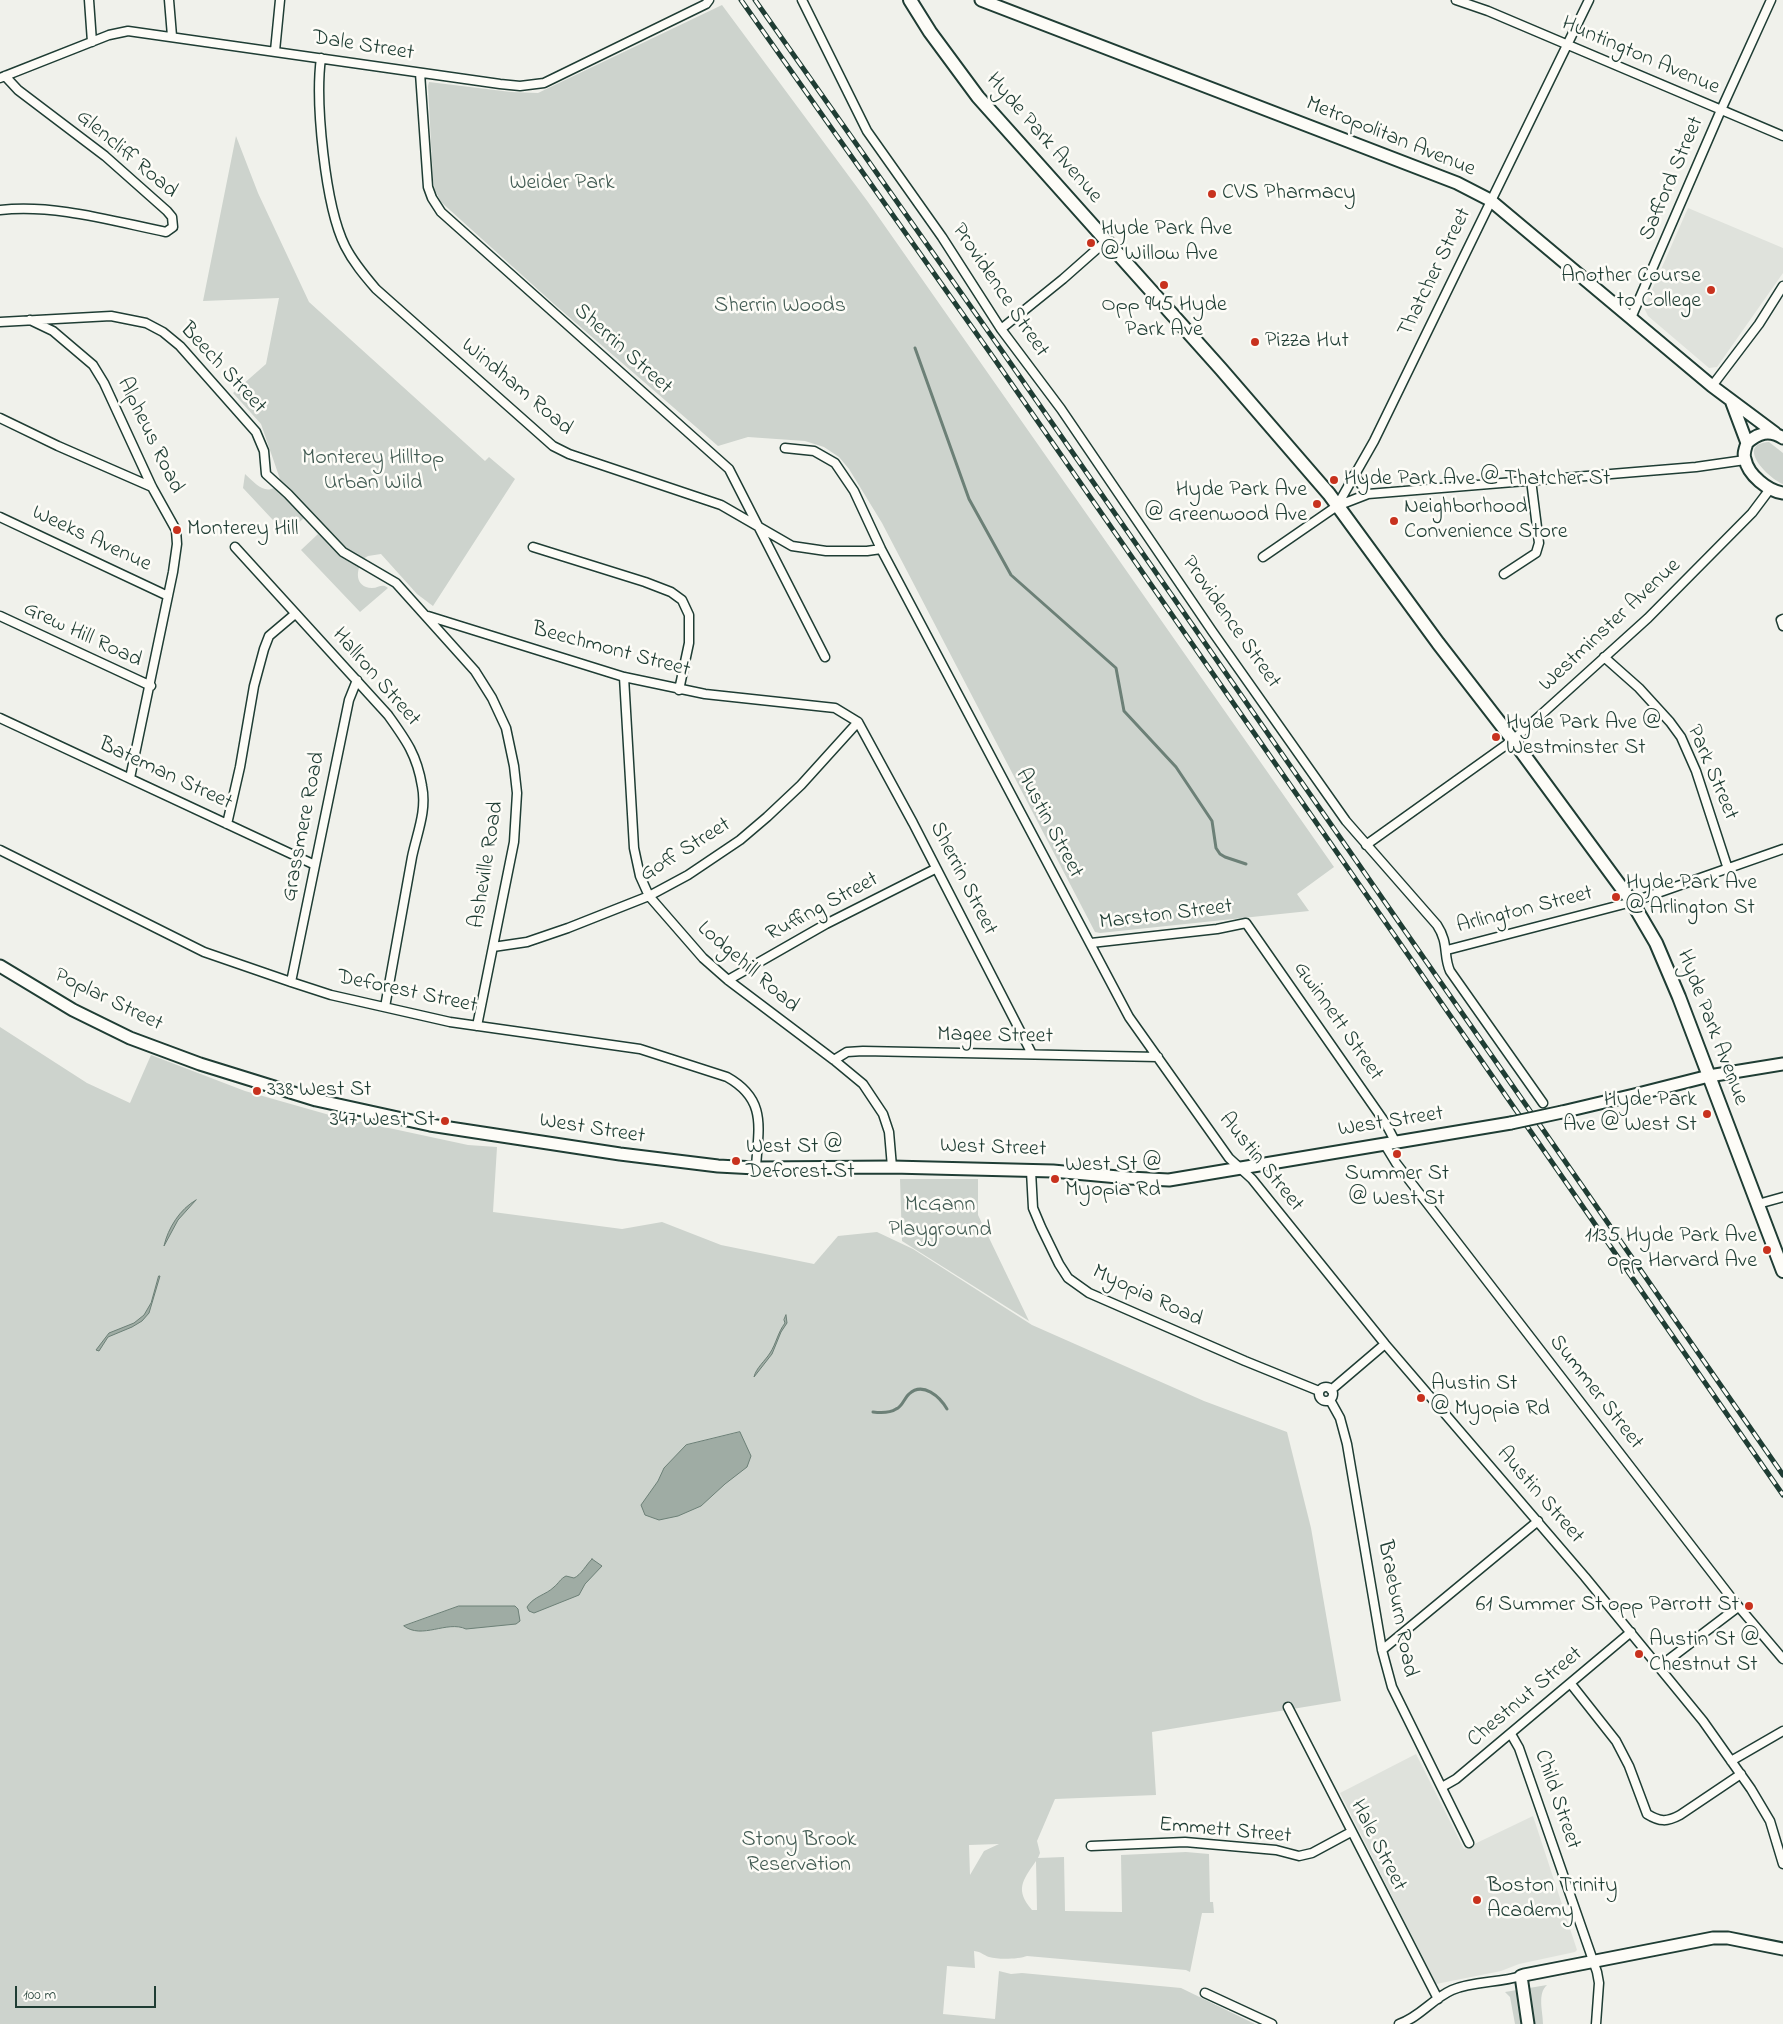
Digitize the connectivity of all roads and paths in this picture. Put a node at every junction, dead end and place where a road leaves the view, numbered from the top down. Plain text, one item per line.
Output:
1 (89, 0) edge
2 (169, 0) edge
3 (280, 0) edge
4 (709, 0) edge
5 (802, 0) edge
6 (910, 0) edge
7 (981, 0) edge
8 (1456, 0) edge
9 (1589, 0) edge
10 (1771, 0) edge
11 (172, 36) junction
12 (92, 42) junction
13 (1568, 46) junction
14 (276, 51) junction
15 (321, 58) junction
16 (420, 73) junction
17 (2, 77) edge
18 (1721, 110) junction
19 (1783, 136) edge
20 (1490, 200) junction
21 (0, 210) edge
22 (1106, 241) junction
23 (1783, 286) edge
24 (1631, 318) junction
25 (28, 319) junction
26 (0, 322) edge
27 (1001, 329) junction
28 (1712, 386) junction
29 (1732, 403) junction
30 (0, 418) edge
31 (1779, 435) edge
32 (1747, 443) junction
33 (785, 448) dead end
34 (1745, 460) junction
35 (266, 474) joint
36 (1354, 475) junction
37 (1532, 480) junction
38 (152, 487) junction
39 (1770, 489) junction
40 (1783, 492) edge
41 (1368, 494) junction
42 (1337, 506) junction
43 (0, 517) edge
44 (760, 527) junction
45 (235, 547) dead end
46 (533, 547) dead end
47 (881, 549) junction
48 (1263, 557) dead end
49 (1504, 574) dead end
50 (168, 596) junction
51 (295, 614) junction
52 (0, 616) edge
53 (427, 616) junction
54 (1783, 619) edge
55 (1783, 626) edge
56 (825, 657) dead end
57 (1604, 657) junction
58 (624, 677) junction
59 (357, 680) junction
60 (150, 686) junction
61 (679, 690) junction
62 (0, 718) edge
63 (858, 722) junction
64 (1513, 740) junction
65 (130, 778) junction
66 (227, 824) junction
67 (1366, 845) junction
68 (1783, 849) edge
69 (0, 850) edge
70 (315, 865) junction
71 (935, 869) junction
72 (1728, 869) junction
73 (649, 896) junction
74 (1632, 902) junction
75 (1246, 923) joint
76 (1091, 943) junction
77 (493, 946) junction
78 (1447, 950) junction
79 (0, 966) edge
80 (728, 980) junction
81 (291, 982) junction
82 (385, 1007) junction
83 (478, 1026) junction
84 (1032, 1054) junction
85 (1158, 1057) junction
86 (834, 1060) junction
87 (201, 1064) joint
88 (1783, 1064) edge
89 (1709, 1076) junction
90 (1543, 1103) dead end
91 (1390, 1144) junction
92 (892, 1167) junction
93 (756, 1168) junction
94 (1241, 1168) junction
95 (1031, 1171) junction
96 (1783, 1197) edge
97 (1758, 1204) junction
98 (1782, 1267) edge
99 (1385, 1344) junction
100 (1331, 1390) junction
101 (1319, 1391) junction
102 (1330, 1400) junction
103 (1538, 1521) junction
104 (1738, 1607) junction
105 (1631, 1632) junction
106 (1382, 1650) junction
107 (1783, 1659) edge
108 (1659, 1667) junction
109 (1571, 1684) junction
110 (1288, 1707) dead end
111 (1783, 1731) edge
112 (1511, 1734) junction
113 (1731, 1761) junction
114 (1740, 1774) junction
115 (1442, 1787) junction
116 (1351, 1832) junction
117 (1469, 1843) dead end
118 (1090, 1846) dead end
119 (1783, 1864) edge
120 (1783, 1948) edge
121 (1594, 1961) junction
122 (1521, 1976) junction
123 (1205, 1993) dead end
124 (1438, 1999) junction
125 (1272, 2024) edge
126 (1399, 2024) edge
127 (1528, 2024) edge
128 (1596, 2024) edge

1 - 12 street
2 - 11 street
3 - 14 street
4 - 16 street, Dale Street
5 - 27 street, Providence Street
6 - 22 main road, Hyde Park Avenue
7 - 20 street, Metropolitan Avenue
8 - 13 street, Huntington Avenue
9 - 13 street, Thatcher Street
10 - 18 street, Safford Street
11 - 12 street, Dale Street
11 - 14 street, Dale Street
12 - 17 street, Dale Street
13 - 18 street, Huntington Avenue
13 - 20 street, Thatcher Street
14 - 15 street, Dale Street
15 - 16 street, Dale Street
15 - 44 street, Windham Road
16 - 44 street, Sherrin Street
17 - 21 street, Glencliff Road
18 - 19 street, Huntington Avenue
18 - 24 street, Safford Street
20 - 24 street, Metropolitan Avenue
20 - 36 street, Thatcher Street
22 - 27 street
22 - 42 main road, Hyde Park Avenue
23 - 28 street
24 - 28 street, Metropolitan Avenue
25 - 26 street, Beech Street
25 - 35 street, Beech Street
25 - 38 street, Alpheus Road
27 - 67 street, Providence Street
28 - 29 street, Metropolitan Avenue
29 - 31 street, Metropolitan Avenue
29 - 32 street, Metropolitan Avenue
30 - 38 street
31 - 32 street
32 - 34 street
33 - 47 street, Austin Street
34 - 37 street
34 - 39 street
35 - 53 street, Beechmont Street
36 - 41 street
36 - 42 street, Thatcher Street
37 - 41 street
37 - 49 street
38 - 50 street, Alpheus Road
39 - 40 street
39 - 57 street, Westminster Avenue
41 - 42 street
42 - 48 street
42 - 64 main road, Hyde Park Avenue
43 - 50 street, Weeks Avenue
44 - 47 street, Windham Road
44 - 56 street, Sherrin Street
45 - 51 street, Hallron Street
46 - 61 street
47 - 76 street, Austin Street
50 - 60 street, Alpheus Road
51 - 59 street, Hallron Street
51 - 66 street
52 - 60 street, Grew Hill Road
53 - 58 street, Beechmont Street
53 - 77 street, Asheville Road
54 - 55 street
57 - 64 street, Westminster Avenue
57 - 72 street, Park Street
58 - 61 street, Beechmont Street
58 - 73 street, Lodgehill Road
59 - 70 street, Grassmere Road
59 - 82 street, Hallron Street
60 - 65 street, Alpheus Road
61 - 63 street, Beechmont Street
62 - 65 street, Bateman Street
63 - 71 street, Sherrin Street
63 - 73 street, Goff Street
64 - 67 street, Westminster Avenue
64 - 74 main road, Hyde Park Avenue
65 - 66 street, Bateman Street
66 - 70 street, Bateman Street
67 - 78 street, Providence Street
68 - 72 street, Arlington Street
69 - 81 street, Deforest Street
70 - 81 street, Grassmere Road
71 - 80 street, Ruffing Street
71 - 84 street, Sherrin Street
72 - 74 street, Arlington Street
73 - 77 street, Goff Street
73 - 80 street, Lodgehill Road
74 - 78 street, Arlington Street
74 - 89 main road, Hyde Park Avenue
75 - 76 street, Marston Street
75 - 91 street, Gwinnett Street
76 - 85 street, Austin Street
77 - 83 street, Asheville Road
78 - 90 street, Providence Street
79 - 87 street, Poplar Street
80 - 86 street, Lodgehill Road
81 - 82 street, Deforest Street
82 - 83 street, Deforest Street
83 - 93 street, Deforest Street
84 - 85 street, Magee Street
84 - 86 street, Magee Street
85 - 94 street, Austin Street
86 - 92 street, Lodgehill Road
87 - 93 street, West Street
88 - 89 street, West Street
89 - 91 street, West Street, bridge
89 - 97 main road, Hyde Park Avenue
91 - 94 street, West Street
91 - 104 street, Summer Street
92 - 93 street, West Street
92 - 95 street, West Street
94 - 95 street, West Street
94 - 99 street, Austin Street
95 - 101 street, Myopia Road
96 - 97 street
97 - 98 main road, Hyde Park Avenue
99 - 100 street
99 - 103 street, Austin Street
100 - 101 street
100 - 102 street
101 - 102 street
102 - 106 street, Braeburn Road
103 - 105 street, Austin Street
103 - 106 street
104 - 107 street, Summer Street
104 - 108 street
105 - 108 street, Austin Street
105 - 109 street, Chestnut Street
106 - 115 street, Braeburn Road
108 - 113 street, Austin Street
109 - 112 street, Chestnut Street
109 - 114 street
110 - 116 street, Hale Street
111 - 113 street
112 - 115 street, Chestnut Street
112 - 121 street, Child Street
113 - 114 street, Austin Street
114 - 119 street, Austin Street
115 - 117 street, Braeburn Road
116 - 118 street, Emmett Street
116 - 124 street, Hale Street
120 - 121 street
121 - 122 street
121 - 128 street, Child Street
122 - 124 street
122 - 127 street
123 - 125 street
124 - 126 street

